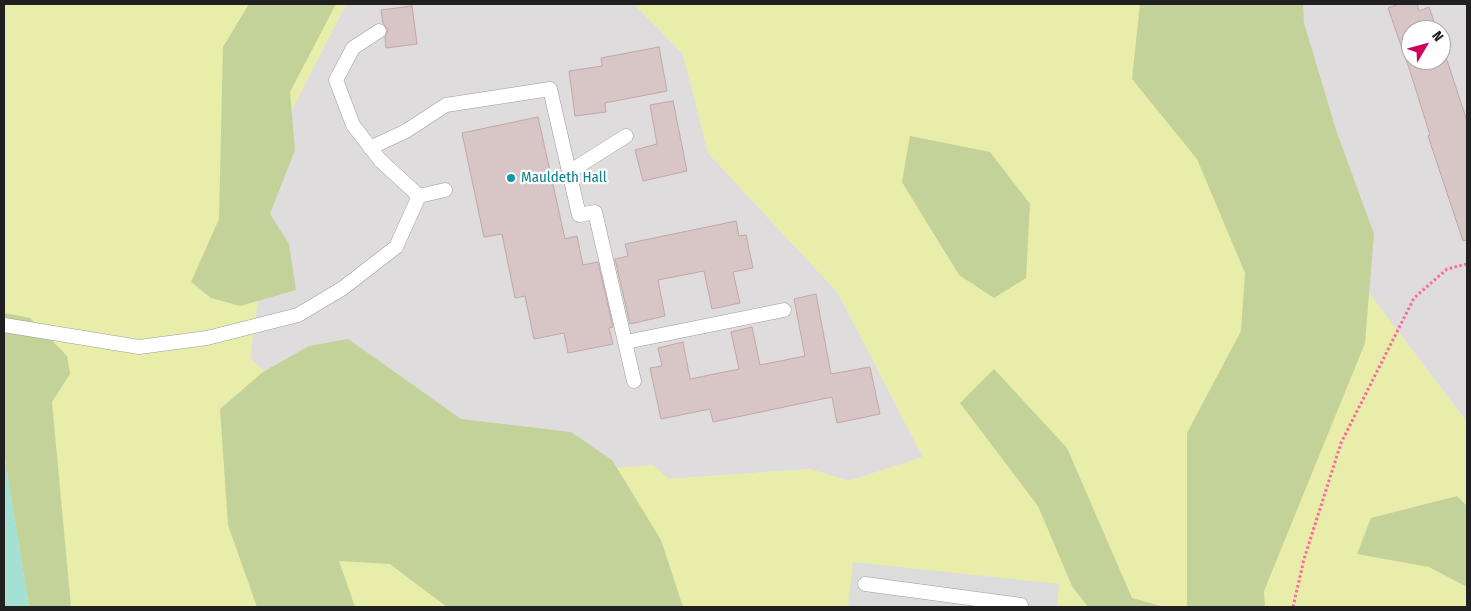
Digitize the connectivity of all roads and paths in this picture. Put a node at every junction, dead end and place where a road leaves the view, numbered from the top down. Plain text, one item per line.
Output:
1 (378, 31) dead end
2 (626, 136) dead end
3 (370, 148) junction
4 (568, 172) junction
5 (445, 190) dead end
6 (419, 196) junction
7 (1467, 264) edge
8 (784, 310) dead end
9 (4, 325) edge
10 (626, 342) junction
11 (634, 381) dead end
12 (865, 584) dead end
13 (1020, 607) edge
14 (1293, 607) edge

1 - 3 lane
2 - 4 lane
3 - 4 lane
3 - 6 lane
4 - 10 lane
5 - 6 lane
6 - 9 lane
7 - 14 path
8 - 10 lane
10 - 11 lane
12 - 13 lane

